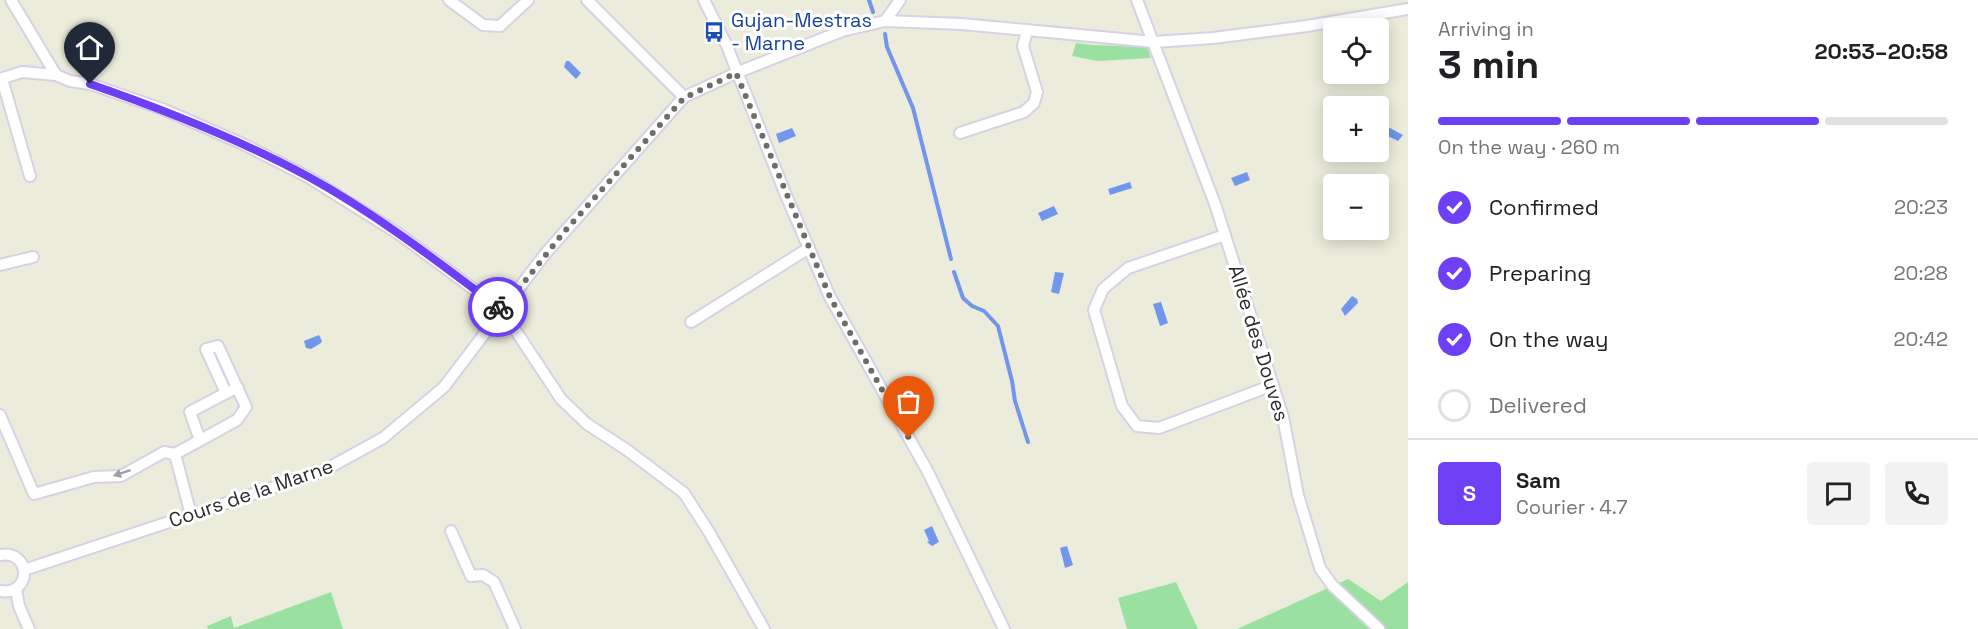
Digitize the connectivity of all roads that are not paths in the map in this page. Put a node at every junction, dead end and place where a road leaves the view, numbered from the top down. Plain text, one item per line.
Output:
1 (11, 0) edge
2 (449, 0) edge
3 (528, 0) edge
4 (587, 0) edge
5 (704, 0) edge
6 (900, 0) edge
7 (1137, 0) edge
8 (1408, 9) edge
9 (885, 21) junction
10 (1027, 31) junction
11 (1154, 42) junction
12 (736, 73) junction
13 (56, 75) junction
14 (1, 79) edge
15 (684, 98) junction
16 (960, 134) dead end
17 (30, 176) dead end
18 (1225, 235) junction
19 (809, 248) junction
20 (33, 257) dead end
21 (0, 265) edge
22 (502, 310) junction
23 (691, 322) dead end
24 (1273, 385) junction
25 (238, 388) junction
26 (226, 393) junction
27 (0, 415) edge
28 (200, 440) junction
29 (175, 454) junction
30 (191, 515) junction
31 (451, 531) dead end
32 (0, 555) edge
33 (24, 570) junction
34 (16, 589) junction
35 (0, 591) edge
36 (29, 629) edge
37 (515, 629) edge
38 (764, 629) edge
39 (1004, 629) edge
40 (1379, 629) edge

1 - 13 street
2 - 3 street
4 - 15 street
5 - 12 street
6 - 9 street
7 - 11 street, Allée des Douves
8 - 11 street, Cours de la Marne
9 - 10 street, Cours de la Marne
9 - 12 street, Cours de la Marne
10 - 11 street, Cours de la Marne
10 - 16 street
11 - 18 street, Allée des Douves
12 - 15 street, Cours de la Marne
12 - 19 street
13 - 14 street
13 - 22 street
14 - 17 street
15 - 22 street, Cours de la Marne
18 - 24 street, Allée des Douves
18 - 24 street
19 - 23 street
19 - 39 street
20 - 21 street
22 - 30 street, Cours de la Marne
22 - 38 street
24 - 40 street, Allée des Douves
25 - 26 street
25 - 26 street
25 - 28 street
26 - 28 street
29 -> 27 street
28 - 29 street
29 - 30 street
30 - 33 street, Cours de la Marne
31 - 37 street
32 - 33 street
33 - 34 street
34 - 35 street
34 - 36 street

